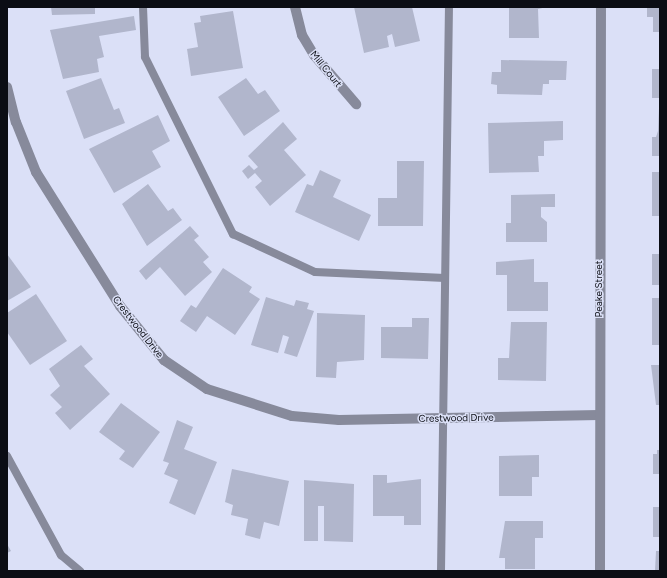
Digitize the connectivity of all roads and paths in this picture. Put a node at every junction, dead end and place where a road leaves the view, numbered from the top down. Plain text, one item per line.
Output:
1 (142, 7) edge
2 (295, 7) edge
3 (448, 7) edge
4 (601, 7) edge
5 (7, 87) edge
6 (356, 104) dead end
7 (445, 278) junction
8 (599, 415) junction
9 (443, 418) junction
10 (7, 456) edge
11 (80, 571) edge
12 (441, 571) edge
13 (600, 571) edge

1 - 7 lane
2 - 6 street, Mill Court
3 - 7 lane
4 - 8 street, Peake Street
5 - 9 street, Crestwood Drive
7 - 9 lane
8 - 9 street, Crestwood Drive
8 - 13 street, Peake Street
9 - 12 lane
10 - 11 lane

